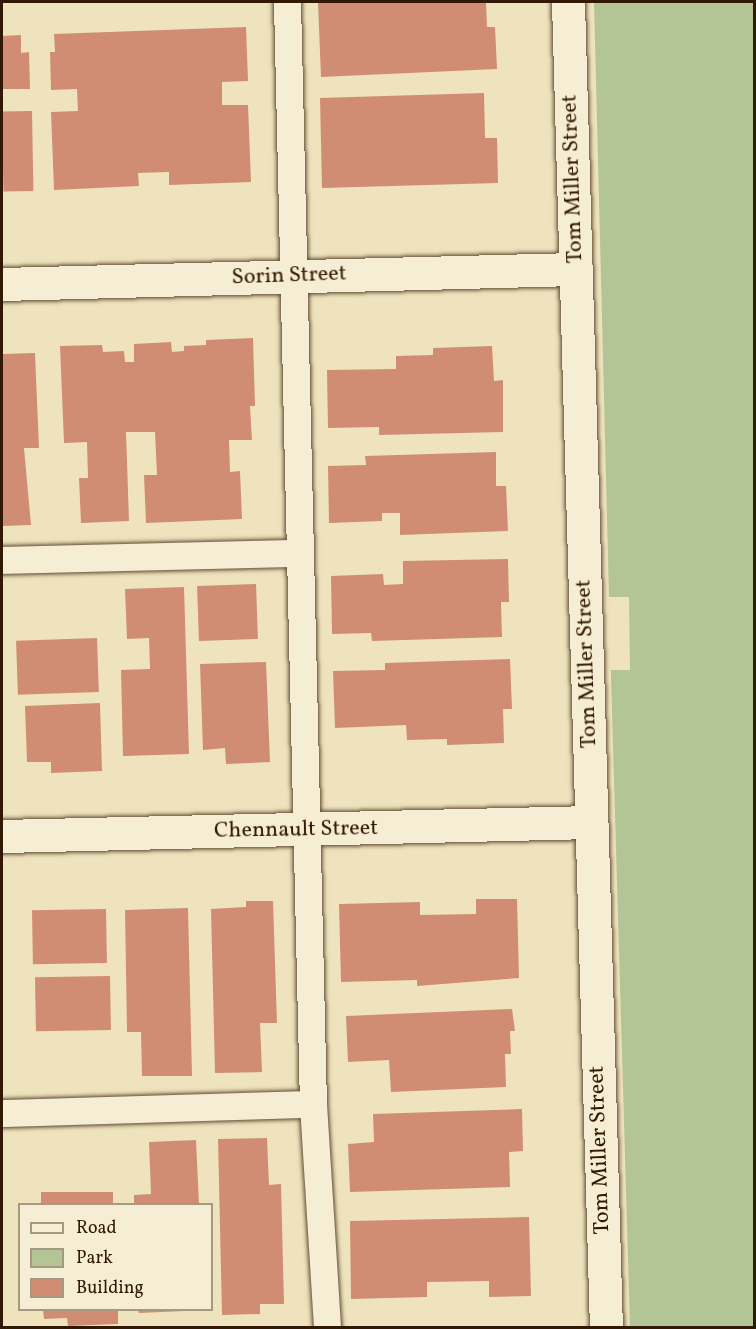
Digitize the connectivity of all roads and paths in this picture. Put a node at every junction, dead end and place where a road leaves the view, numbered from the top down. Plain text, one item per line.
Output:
1 (287, 2) edge
2 (568, 2) edge
3 (576, 269) junction
4 (291, 276) junction
5 (2, 284) edge
6 (299, 553) junction
7 (2, 560) edge
8 (591, 822) junction
9 (308, 829) junction
10 (2, 836) edge
11 (313, 1104) junction
12 (2, 1113) edge
13 (327, 1328) edge
14 (606, 1328) edge

1 - 4 lane
2 - 3 street, Tom Miller Street
3 - 4 street, Sorin Street
3 - 8 street, Tom Miller Street
4 - 5 street, Sorin Street
4 - 6 lane
6 - 7 lane
6 - 9 lane
8 - 9 street, Chennault Street
8 - 14 street, Tom Miller Street
9 - 10 street, Chennault Street
9 - 11 lane
11 - 12 lane
11 - 13 lane

